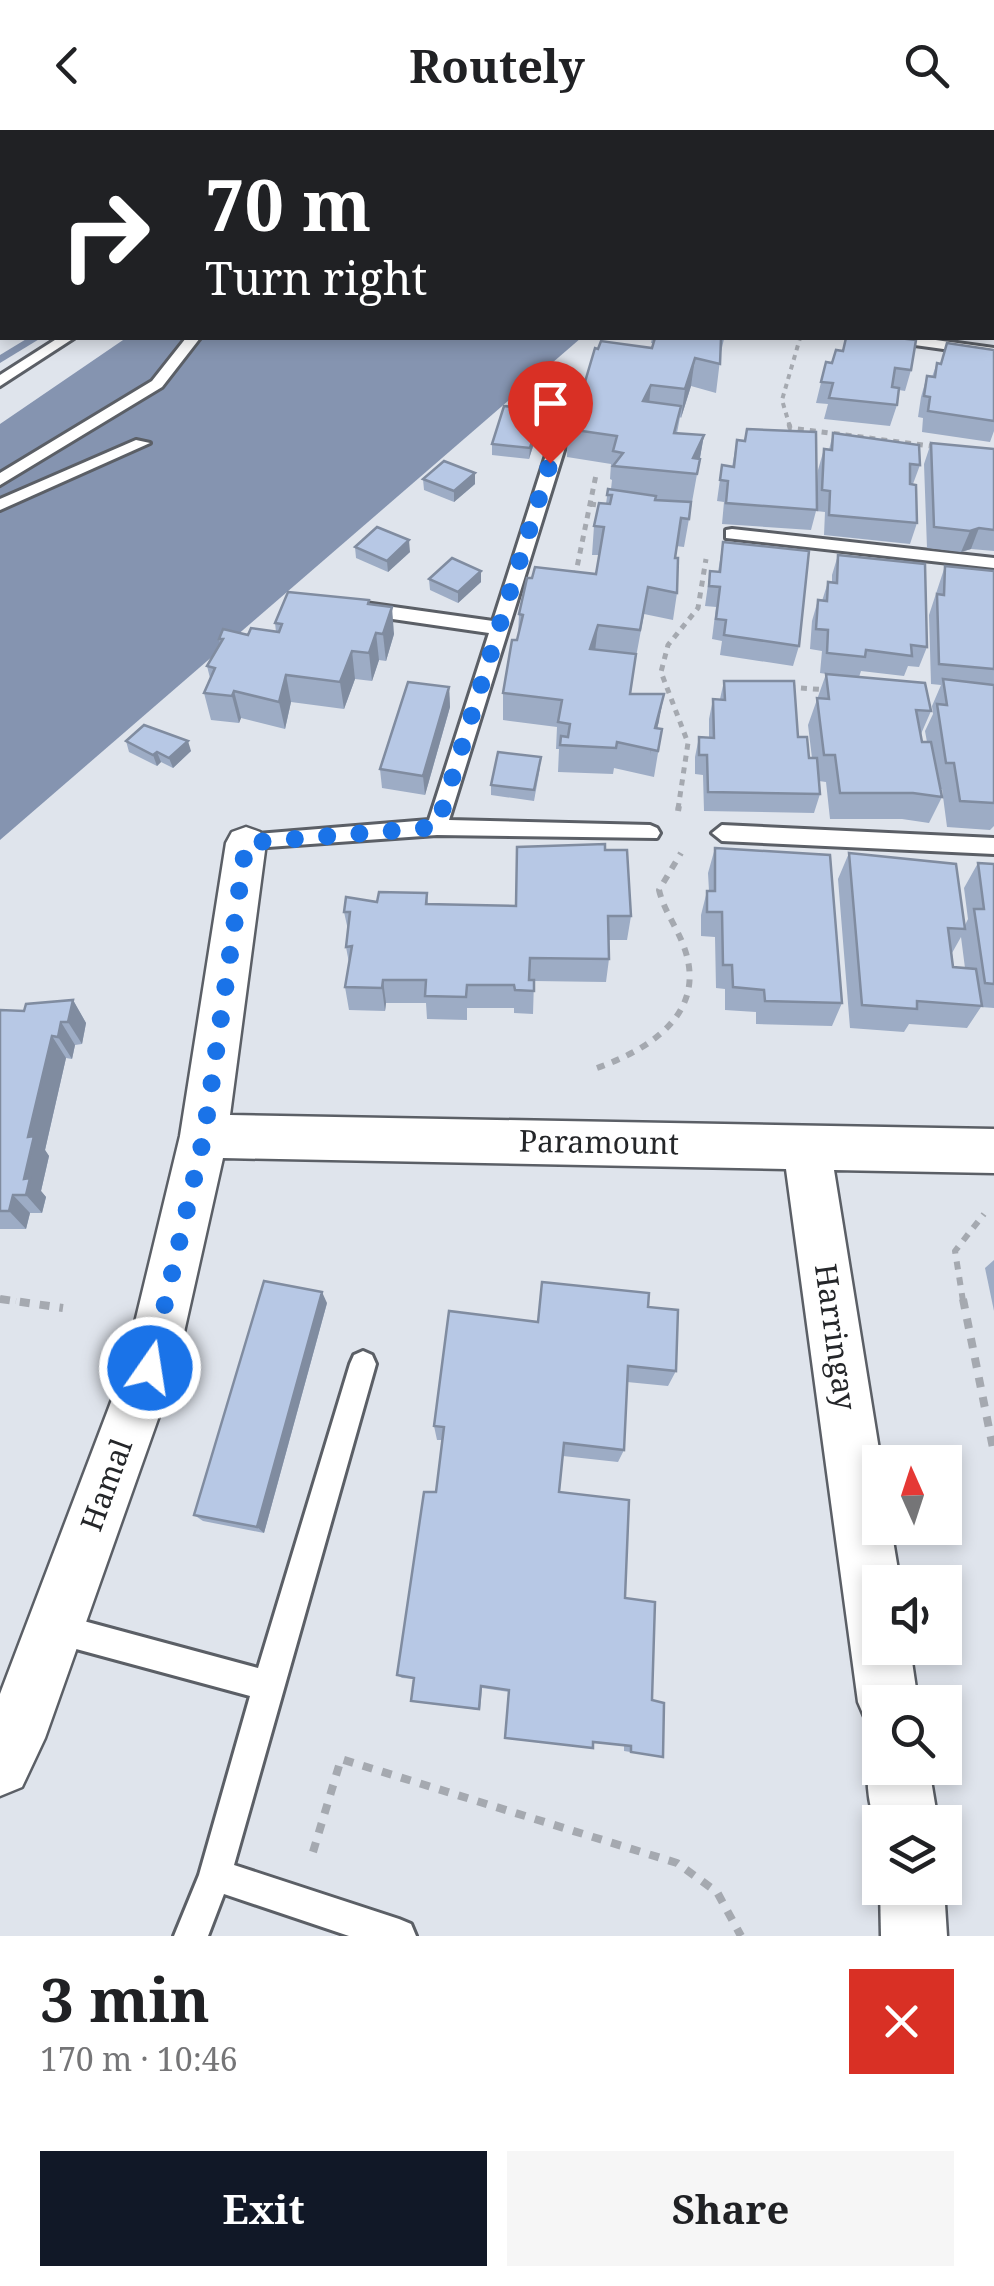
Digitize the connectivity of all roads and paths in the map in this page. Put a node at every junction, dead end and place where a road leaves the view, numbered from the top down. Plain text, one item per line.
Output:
1 (64, 340) edge
2 (191, 340) edge
3 (799, 340) edge
4 (907, 340) edge
5 (994, 352) edge
6 (0, 382) edge
7 (571, 402) edge
8 (142, 443) dead end
9 (943, 448) edge
10 (596, 476) dead end
11 (0, 480) edge
12 (590, 504) junction
13 (0, 506) edge
14 (610, 506) edge
15 (732, 534) dead end
16 (708, 544) dead end
17 (994, 563) edge
18 (571, 594) edge
19 (345, 606) edge
20 (499, 628) junction
21 (785, 687) edge
22 (842, 690) edge
23 (679, 818) dead end
24 (437, 827) junction
25 (650, 833) dead end
26 (722, 834) dead end
27 (684, 842) dead end
28 (246, 843) joint
29 (994, 846) edge
30 (597, 1068) dead end
31 (204, 1136) junction
32 (806, 1148) junction
33 (994, 1151) edge
34 (984, 1214) dead end
35 (0, 1299) edge
36 (63, 1308) dead end
37 (363, 1364) dead end
38 (994, 1453) edge
39 (868, 1565) edge
40 (54, 1628) junction
41 (268, 1686) junction
42 (0, 1765) edge
43 (313, 1852) dead end
44 (214, 1875) junction
45 (913, 1905) edge
46 (191, 1936) edge
47 (399, 1936) edge
48 (741, 1936) edge
49 (914, 1936) edge

1 - 6 lane
2 - 11 lane
3 - 9 path
4 - 5 lane
7 - 20 lane
8 - 13 lane
10 - 12 path
12 - 14 path
12 - 18 path
15 - 17 lane
16 - 23 path
19 - 20 lane
20 - 24 lane
21 - 22 path
24 - 25 lane
24 - 28 lane
26 - 29 lane
27 - 30 path
28 - 31 street, Hamal
31 - 32 street, Paramount
31 - 40 street, Hamal
32 - 33 street, Paramount
32 - 39 street, Harringay
34 - 38 path
35 - 36 path
37 - 41 lane
40 - 41 lane
40 - 42 street, Hamal
41 - 44 lane
43 - 48 path
44 - 46 lane
44 - 47 lane
45 - 49 street

